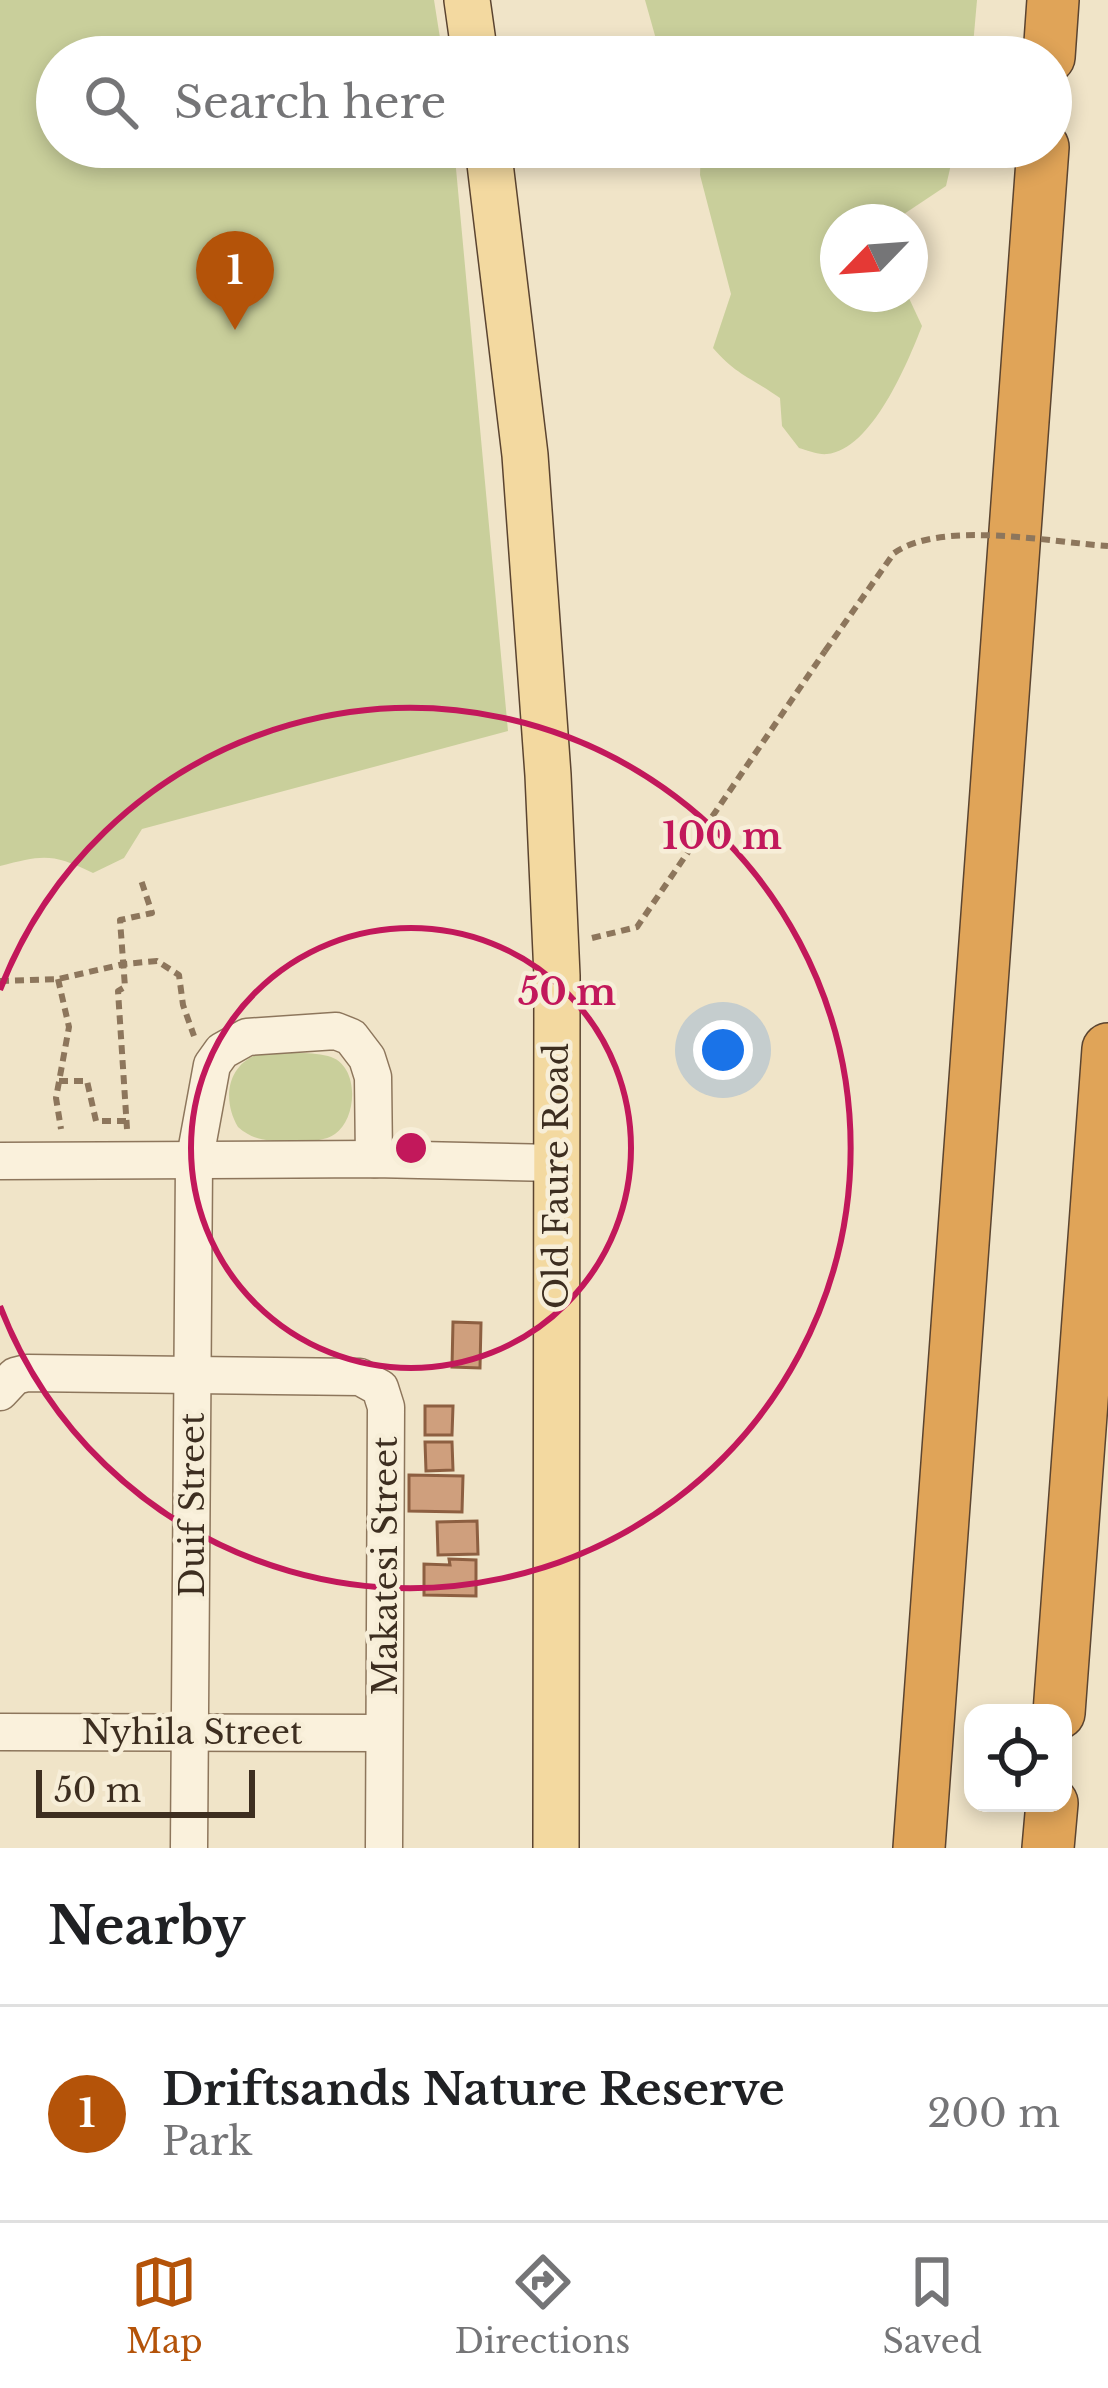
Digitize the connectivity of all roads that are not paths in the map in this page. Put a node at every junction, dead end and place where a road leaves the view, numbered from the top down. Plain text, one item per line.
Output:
1 (467, 0) edge
2 (1053, 0) edge
3 (472, 36) edge
4 (1050, 36) edge
5 (491, 168) edge
6 (1041, 168) edge
7 (1108, 1049) edge
8 (374, 1159) junction
9 (0, 1161) edge
10 (194, 1163) junction
11 (556, 1163) junction
12 (192, 1375) junction
13 (0, 1392) edge
14 (1060, 1704) edge
15 (0, 1732) edge
16 (191, 1732) junction
17 (383, 1733) junction
18 (1051, 1812) edge
19 (189, 1848) edge
20 (384, 1848) edge
21 (556, 1848) edge
22 (919, 1848) edge
23 (1048, 1848) edge

1 - 3 main road
2 - 4 highway
5 - 11 main road, Old Faure Road
6 - 22 highway
7 - 14 highway
8 - 10 street
8 - 10 street, Duif Street
8 - 11 street
9 - 10 street
10 - 12 street, Duif Street
11 - 21 main road, Old Faure Road
12 - 13 street, Makatesi Street
12 - 16 street, Duif Street
12 - 17 street, Makatesi Street
15 - 16 street, Nyhila Street
16 - 17 street, Nyhila Street
16 - 19 street, Duif Street
17 - 20 street, Makatesi Street
18 - 23 highway

